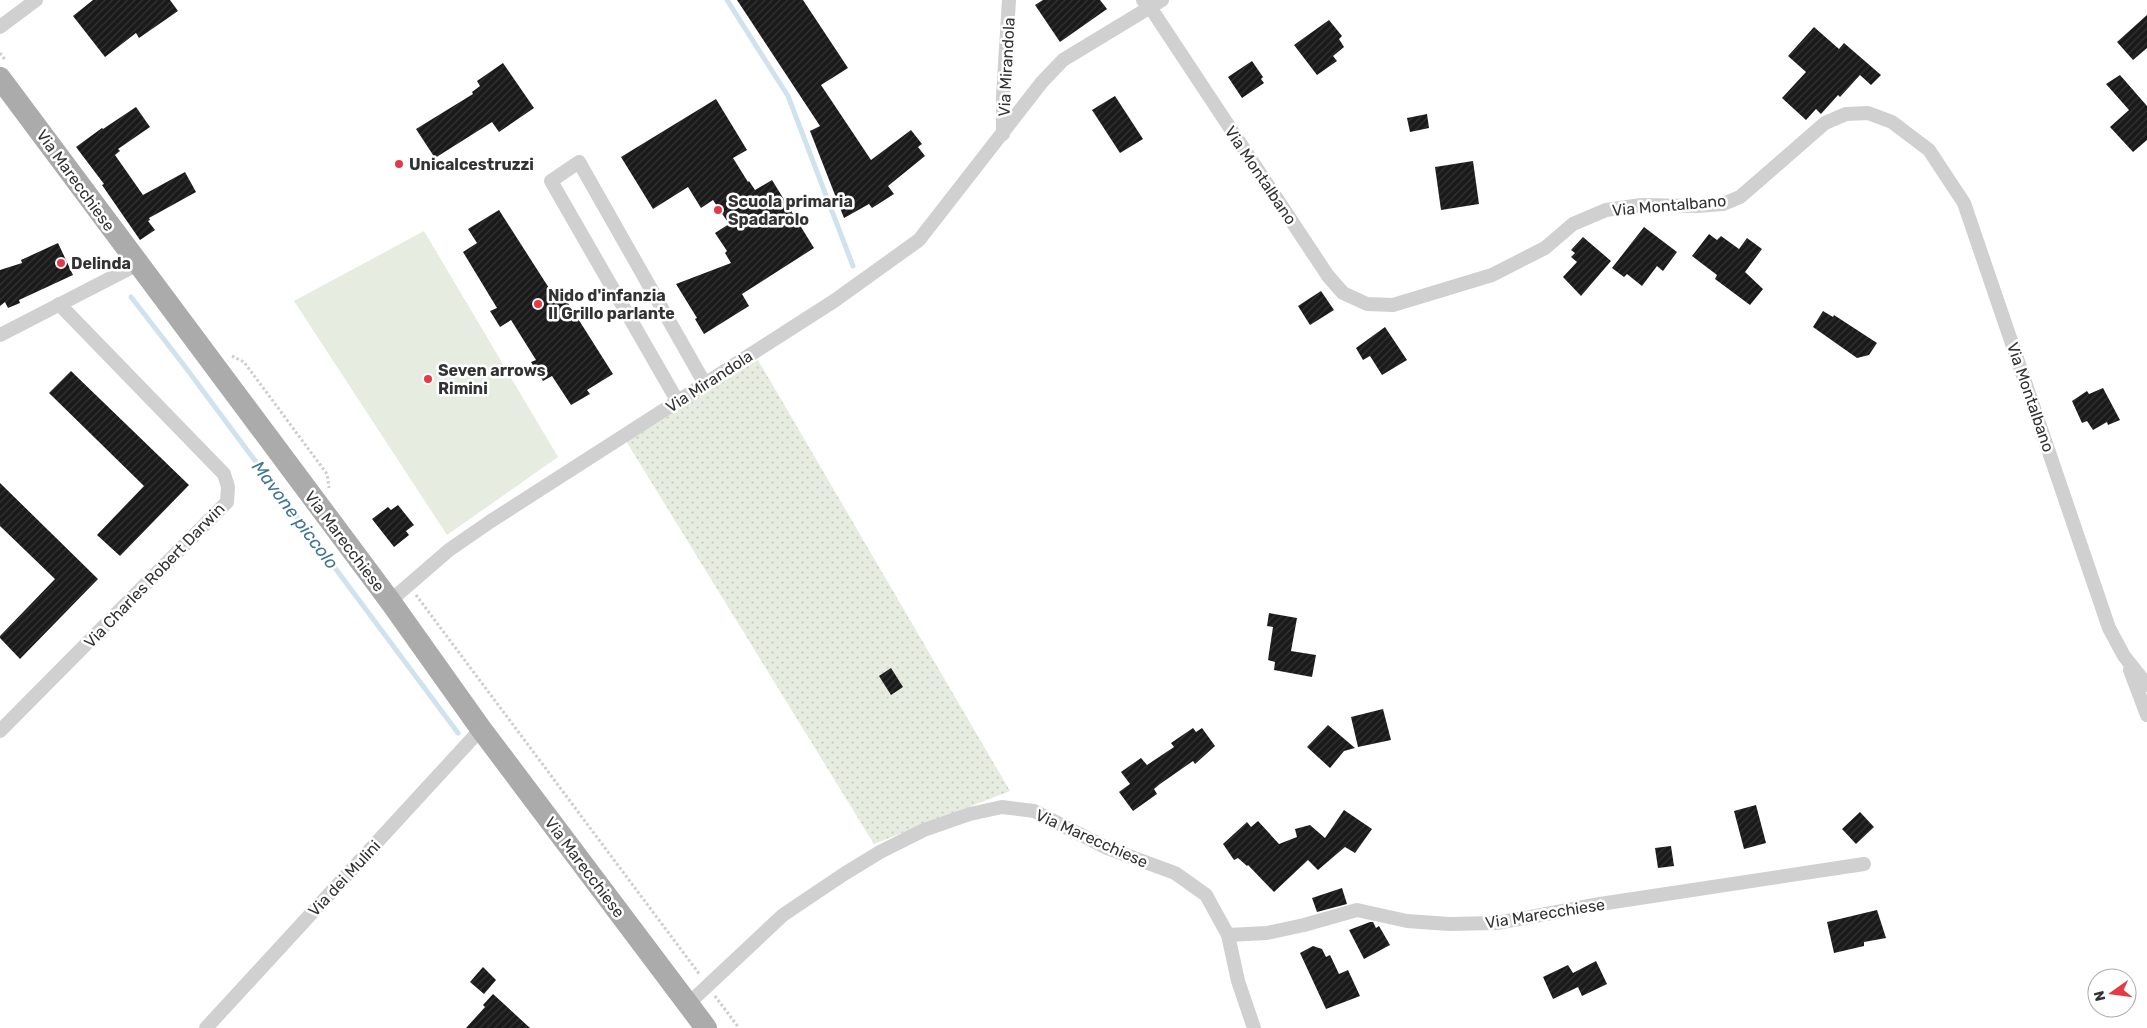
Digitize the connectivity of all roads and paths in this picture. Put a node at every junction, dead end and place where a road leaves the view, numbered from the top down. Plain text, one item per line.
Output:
1 (36, 0) edge
2 (1009, 0) edge
3 (1152, 2) edge
4 (0, 27) edge
5 (0, 78) edge
6 (1003, 134) junction
7 (138, 264) junction
8 (59, 304) junction
9 (0, 335) edge
10 (705, 384) junction
11 (678, 402) junction
12 (416, 595) dead end
13 (390, 601) junction
14 (2124, 656) junction
15 (2147, 685) edge
16 (2147, 715) edge
17 (481, 728) junction
18 (0, 731) edge
19 (1864, 864) dead end
20 (1228, 935) junction
21 (705, 982) dead end
22 (711, 990) dead end
23 (687, 1005) junction
24 (206, 1028) edge
25 (706, 1028) edge
26 (739, 1028) edge
27 (1254, 1028) edge

1 - 4 street
2 - 6 street, Via Mirandola
3 - 6 street, Via Mirandola
3 - 14 street, Via Montalbano
5 - 7 main road, Via Marecchiese
6 - 10 street, Via Mirandola
7 - 8 street
7 - 13 main road, Via Marecchiese
8 - 9 street
8 - 18 street, Via Charles Robert Darwin
10 - 11 street, Via Mirandola
10 - 11 street
11 - 13 street, Via Mirandola
12 - 21 path
13 - 17 main road, Via Marecchiese
14 - 15 street, Via Montalbano
14 - 16 street, Via Montalbano
17 - 23 main road, Via Marecchiese
17 - 24 street, Via dei Mulini
19 - 20 street, Via Marecchiese
20 - 23 street, Via Marecchiese
20 - 27 street, Via Marecchiese
22 - 26 path
23 - 25 main road, Via Marecchiese

